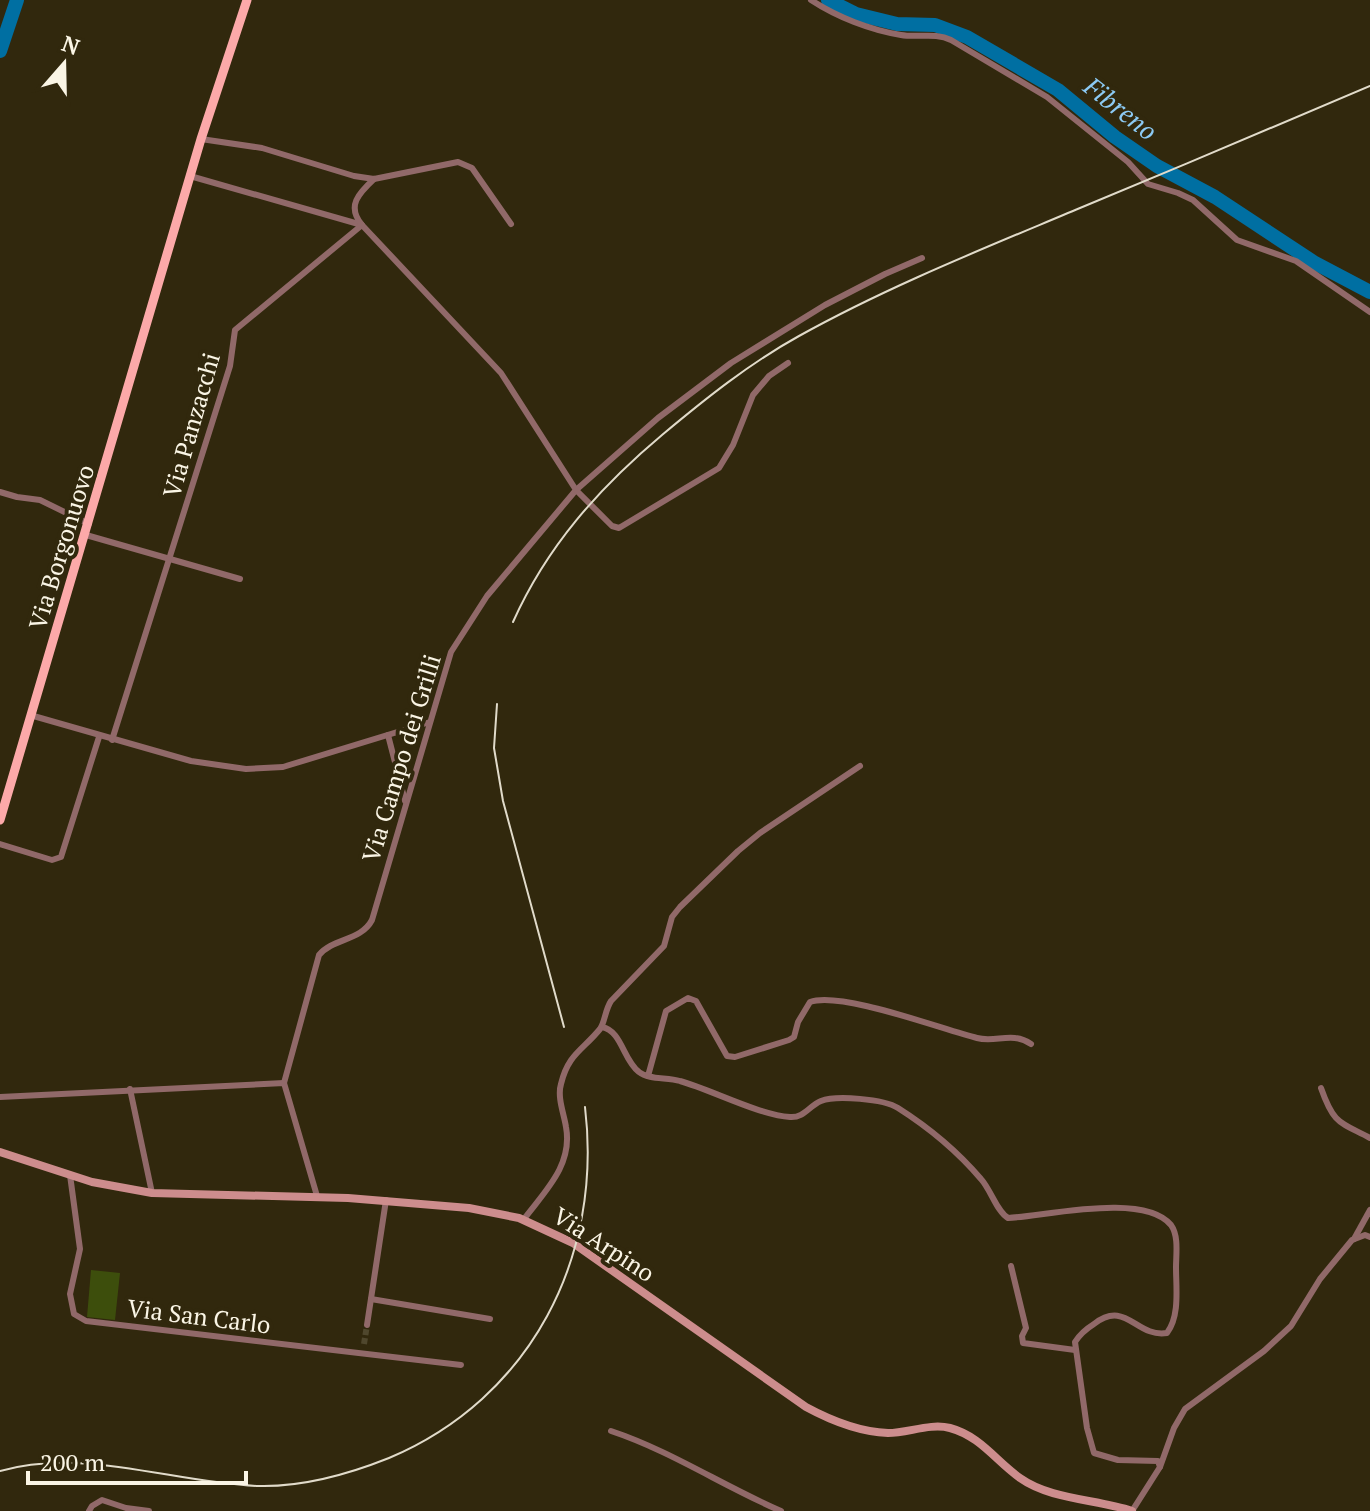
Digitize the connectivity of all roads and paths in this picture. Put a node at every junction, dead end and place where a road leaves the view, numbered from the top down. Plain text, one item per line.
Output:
1 (247, 0) edge
2 (811, 0) edge
3 (201, 139) junction
4 (190, 176) junction
5 (374, 179) junction
6 (511, 224) dead end
7 (362, 225) junction
8 (922, 258) dead end
9 (1370, 312) edge
10 (788, 363) dead end
11 (576, 490) junction
12 (0, 492) edge
13 (89, 524) junction
14 (86, 535) junction
15 (169, 559) junction
16 (240, 579) dead end
17 (30, 715) junction
18 (430, 722) junction
19 (388, 735) junction
20 (99, 737) junction
21 (112, 740) junction
22 (860, 766) dead end
23 (406, 803) junction
24 (0, 820) edge
25 (0, 844) edge
26 (602, 1027) junction
27 (1031, 1044) dead end
28 (648, 1076) junction
29 (284, 1083) junction
30 (1321, 1088) dead end
31 (130, 1089) junction
32 (0, 1097) edge
33 (1370, 1138) edge
34 (0, 1152) edge
35 (70, 1175) junction
36 (152, 1193) junction
37 (317, 1196) junction
38 (386, 1200) junction
39 (1370, 1210) edge
40 (524, 1219) junction
41 (1370, 1237) edge
42 (1354, 1239) junction
43 (1011, 1266) dead end
44 (371, 1299) junction
45 (490, 1319) dead end
46 (367, 1325) tunnel mouth
47 (364, 1344) tunnel mouth
48 (1075, 1350) junction
49 (362, 1353) junction
50 (461, 1365) dead end
51 (611, 1431) dead end
52 (1160, 1467) junction
53 (89, 1511) edge
54 (149, 1511) edge
55 (781, 1511) edge
56 (1132, 1511) edge

1 - 3 main road, Via Borgonuovo
2 - 9 street
3 - 4 main road, Via Borgonuovo
3 - 5 street
4 - 7 street
4 - 13 main road, Via Borgonuovo
5 - 6 street
5 - 7 street
7 - 11 street
7 - 15 street, Via Panzacchi
8 - 11 street, Via Campo dei Grilli
10 - 11 street
11 - 18 street, Via Campo dei Grilli
12 - 13 street
13 - 14 main road, Via Borgonuovo
14 - 15 street
14 - 17 main road, Via Borgonuovo
15 - 16 street
15 - 21 street, Via Panzacchi
17 - 20 street
17 - 24 main road, Via Borgonuovo
18 - 19 street
18 - 23 street, Via Campo dei Grilli
19 - 21 street
19 - 23 street
20 - 21 street
20 - 25 street
22 - 26 street
23 - 29 street, Via Campo dei Grilli
26 - 28 street
26 - 40 street
27 - 28 street
28 - 48 street
29 - 31 street
29 - 37 street
30 - 33 street
31 - 32 street
31 - 36 street
34 - 35 street, Via Arpino
35 - 36 street, Via Arpino
35 - 49 street, Via San Carlo
36 - 37 street, Via Arpino
37 - 38 street, Via Arpino
38 - 40 street, Via Arpino
38 - 44 street
39 - 42 street
40 - 56 street, Via Arpino
41 - 42 street
42 - 52 street
43 - 48 street
44 - 45 street
44 - 46 street
47 - 49 street
48 - 52 street
49 - 50 street, Via San Carlo
51 - 55 street
52 - 56 street
53 - 54 street

